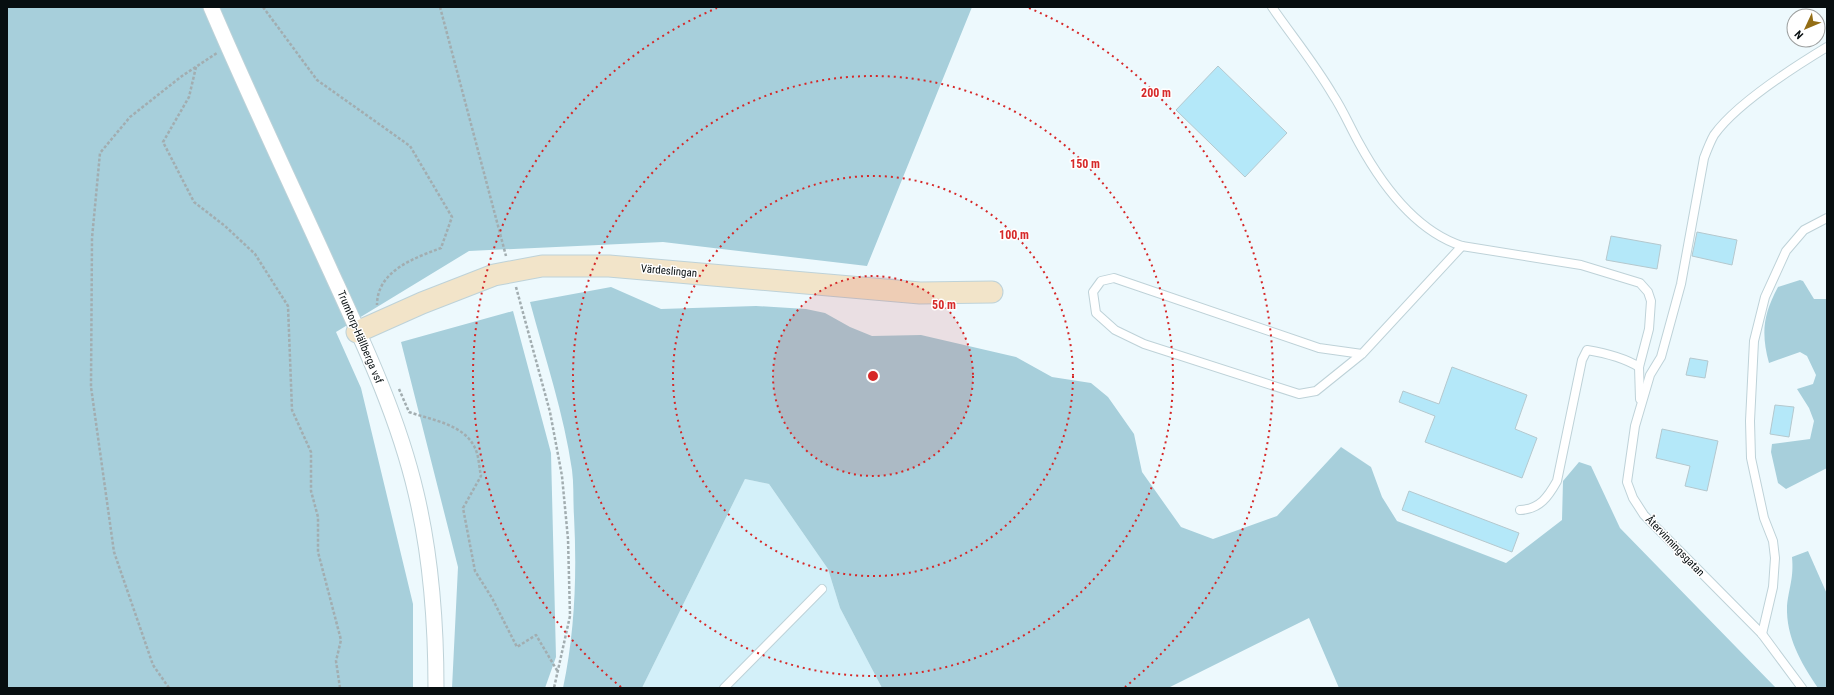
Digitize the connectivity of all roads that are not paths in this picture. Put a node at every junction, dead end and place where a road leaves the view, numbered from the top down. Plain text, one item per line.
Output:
1 (211, 7) edge
2 (1272, 7) edge
3 (1827, 47) edge
4 (1827, 218) edge
5 (1462, 246) junction
6 (992, 292) dead end
7 (358, 332) junction
8 (1362, 354) junction
9 (1639, 367) junction
10 (1640, 406) junction
11 (1520, 510) dead end
12 (822, 589) dead end
13 (1762, 634) junction
14 (436, 688) edge
15 (724, 688) edge
16 (1802, 688) edge

1 - 7 street, Trumtorp-Hällberga vsf
2 - 5 lane
3 - 10 lane, Återvinningsgatan
4 - 13 lane
5 - 8 lane
5 - 9 lane
6 - 7 street, Värdeslingan
7 - 14 street, Trumtorp-Hällberga vsf
8 - 8 lane
9 - 10 lane
9 - 11 lane
10 - 13 lane, Återvinningsgatan
12 - 15 lane
13 - 16 lane, Återvinningsgatan

